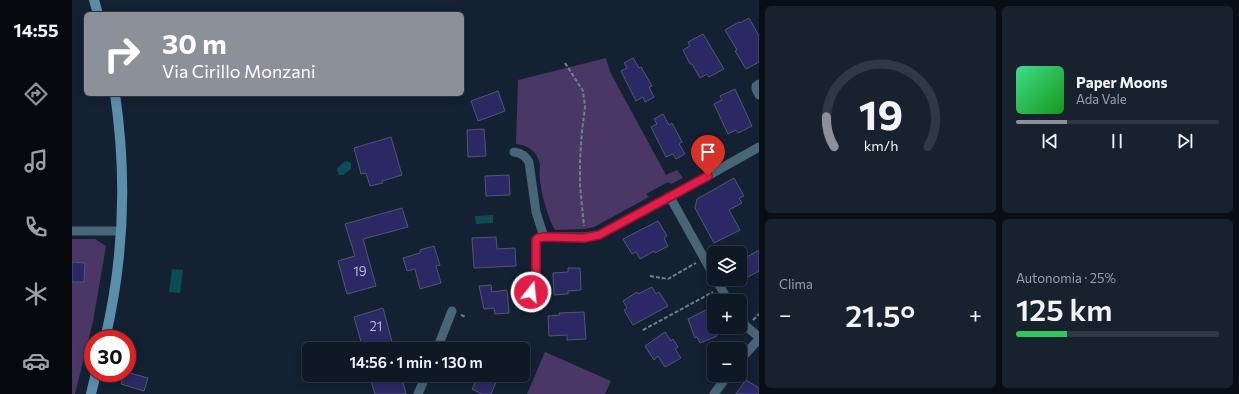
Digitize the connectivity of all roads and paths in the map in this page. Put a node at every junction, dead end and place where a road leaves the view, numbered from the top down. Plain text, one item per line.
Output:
1 (94, 0) edge
2 (97, 12) edge
3 (565, 63) dead end
4 (759, 84) edge
5 (115, 96) edge
6 (759, 96) edge
7 (759, 147) edge
8 (514, 152) dead end
9 (670, 198) junction
10 (72, 231) edge
11 (121, 231) junction
12 (544, 237) junction
13 (584, 238) junction
14 (704, 258) junction
15 (707, 263) edge
16 (650, 276) dead end
17 (721, 288) joint
18 (531, 292) dead end
19 (724, 294) edge
20 (452, 312) dead end
21 (747, 327) edge
22 (107, 330) edge
23 (643, 330) dead end
24 (759, 338) edge
25 (439, 342) edge
26 (747, 352) edge
27 (94, 382) edge
28 (423, 382) edge
29 (723, 382) edge
30 (91, 394) edge
31 (418, 394) edge
32 (714, 394) edge

1 - 2 main road
3 - 13 path
4 - 6 street
5 - 11 main road
7 - 9 street
8 - 12 street
9 - 13 street
9 - 14 street
10 - 11 street
11 - 22 main road
12 - 13 street
12 - 18 street
14 - 15 street
14 - 16 path
17 - 19 street
17 - 23 path
20 - 25 street
21 - 24 street
24 - 26 street
27 - 30 main road
28 - 31 street
29 - 32 street

